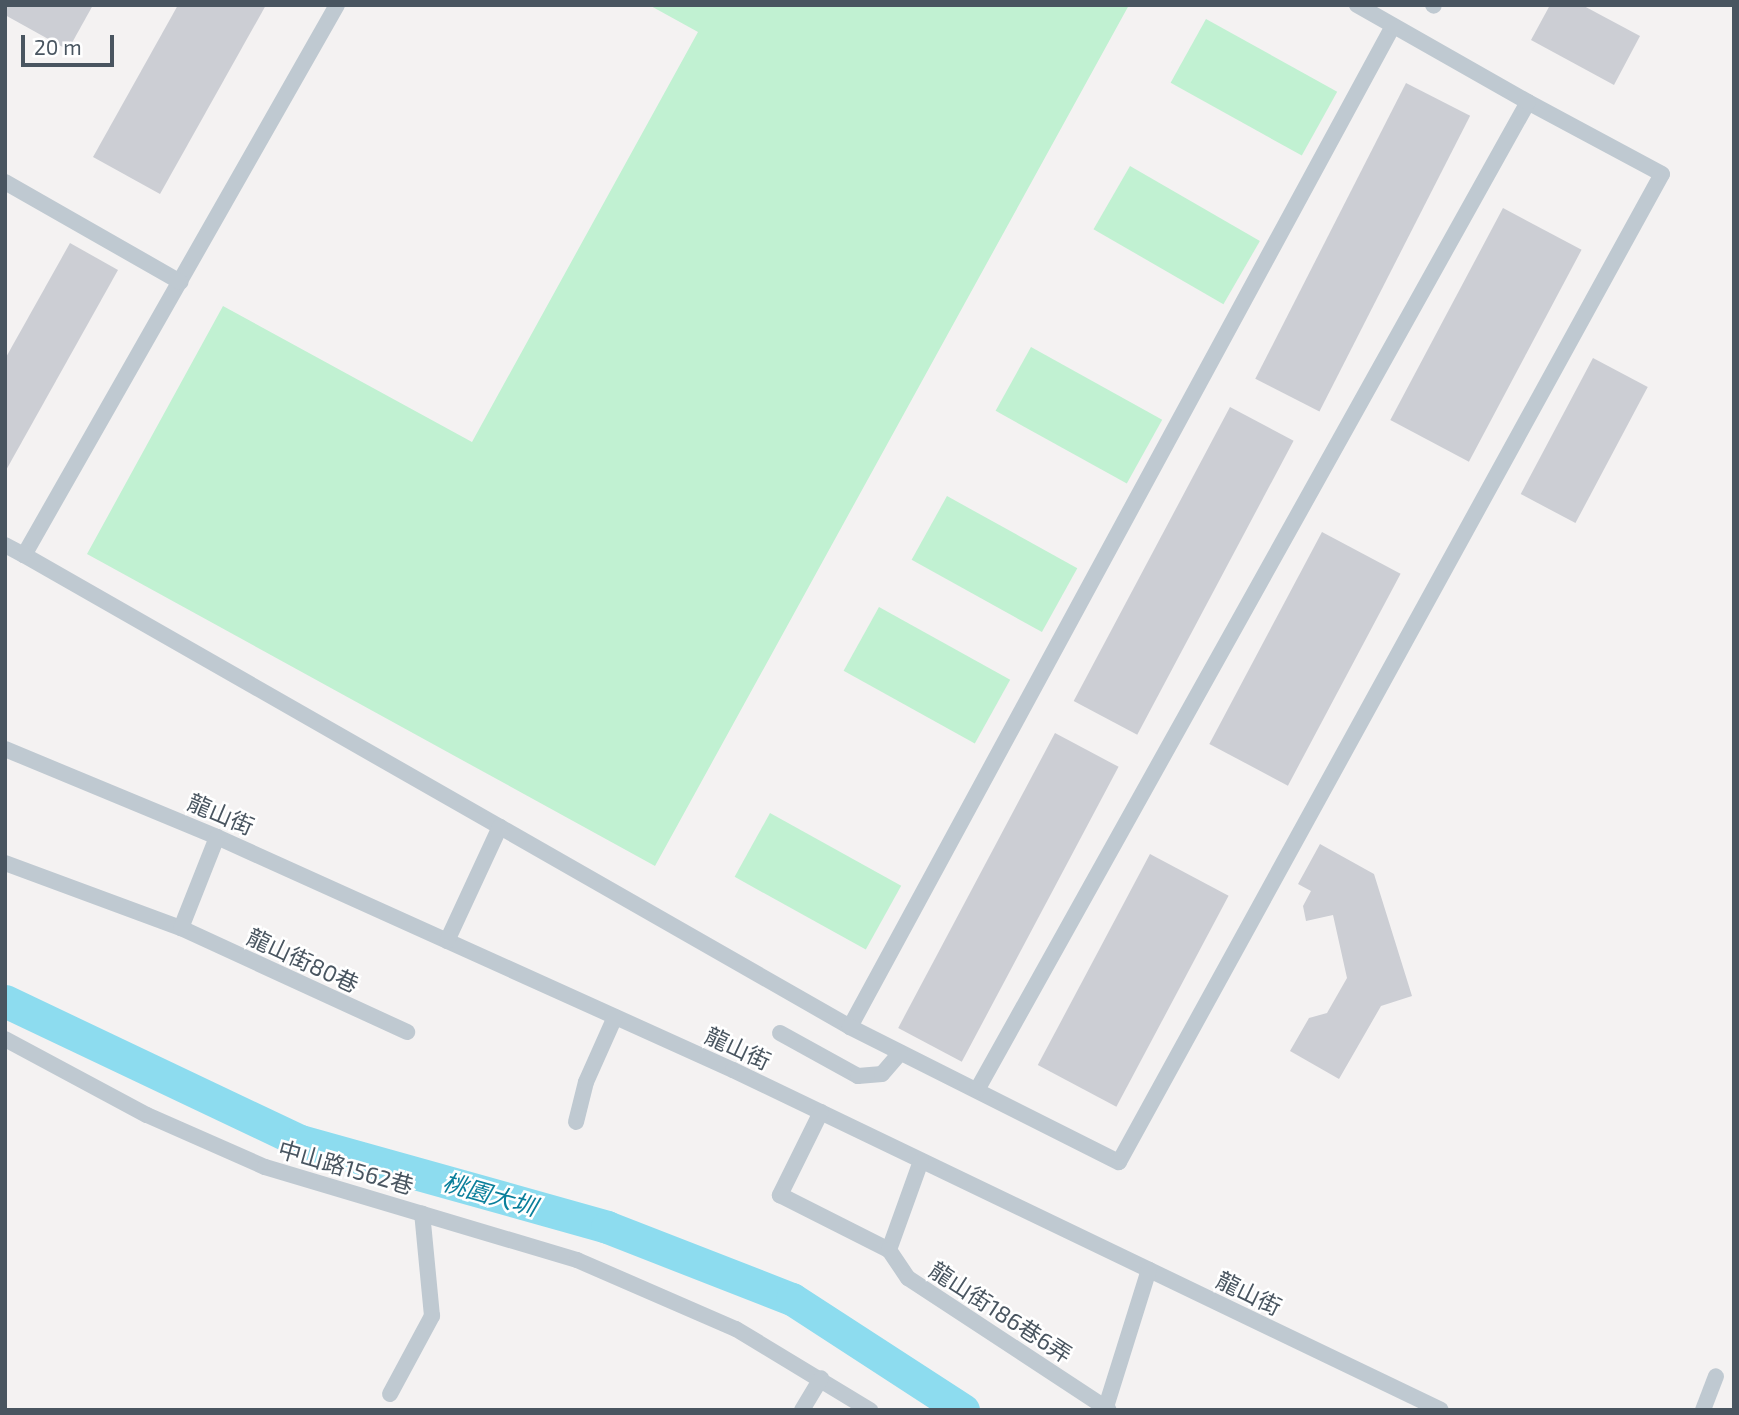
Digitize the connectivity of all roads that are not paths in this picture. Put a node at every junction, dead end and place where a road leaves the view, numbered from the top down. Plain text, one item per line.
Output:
1 (337, 5) edge
2 (1357, 5) edge
3 (1393, 26) junction
4 (1528, 102) junction
5 (5, 182) edge
6 (180, 282) junction
7 (5, 545) edge
8 (24, 555) junction
9 (5, 749) edge
10 (500, 827) junction
11 (217, 837) junction
12 (5, 863) edge
13 (181, 928) junction
14 (447, 941) junction
15 (615, 1017) junction
16 (850, 1027) junction
17 (407, 1032) dead end
18 (780, 1033) dead end
19 (5, 1039) edge
20 (900, 1053) junction
21 (977, 1090) junction
22 (821, 1112) junction
23 (576, 1122) dead end
24 (921, 1161) junction
25 (422, 1213) junction
26 (889, 1250) junction
27 (1149, 1270) junction
28 (1716, 1376) dead end
29 (821, 1378) junction
30 (390, 1394) dead end
31 (1107, 1409) edge
32 (802, 1410) edge
33 (870, 1410) edge
34 (1441, 1410) edge
35 (1703, 1410) edge

1 - 6 lane
2 - 3 lane
3 - 4 lane
3 - 16 lane
4 - 21 lane
4 - 21 lane
5 - 6 lane
6 - 8 lane
7 - 8 lane
8 - 10 lane
9 - 11 lane, 龍山街
10 - 14 lane
10 - 16 lane
11 - 13 lane
11 - 14 lane, 龍山街
12 - 13 lane, 龍山街80巷
13 - 17 lane, 龍山街80巷
14 - 15 lane, 龍山街
15 - 22 lane, 龍山街
15 - 23 lane
16 - 20 lane
18 - 20 lane
19 - 25 lane, 中山路1562巷
20 - 21 lane
22 - 24 lane, 龍山街
22 - 26 lane
24 - 26 lane
24 - 27 lane, 龍山街
25 - 29 lane, 中山路1562巷
25 - 30 lane
26 - 31 lane, 龍山街186巷6弄
27 - 31 lane
27 - 34 lane, 龍山街
28 - 35 lane
29 - 32 lane
29 - 33 lane, 中山路1562巷

